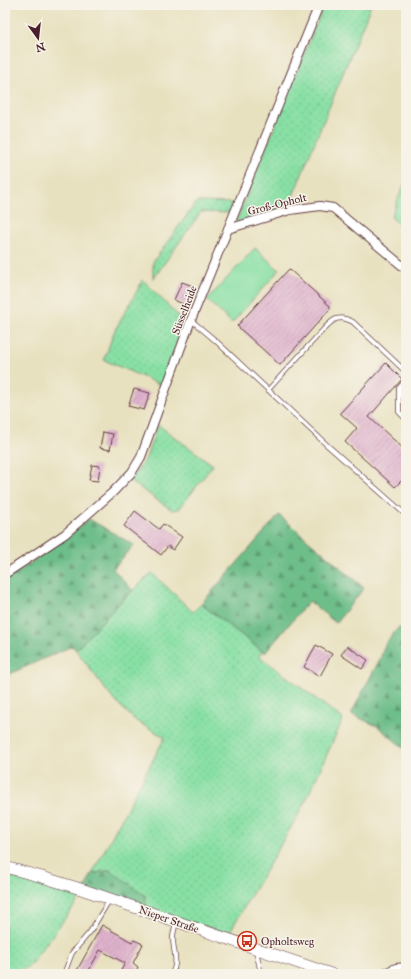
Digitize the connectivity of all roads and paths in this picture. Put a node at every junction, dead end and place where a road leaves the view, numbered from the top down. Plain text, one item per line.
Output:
1 (319, 5) edge
2 (228, 229) junction
3 (406, 269) edge
4 (191, 320) junction
5 (406, 372) edge
6 (406, 380) edge
7 (268, 390) junction
8 (406, 419) edge
9 (406, 515) edge
10 (5, 574) edge
11 (5, 867) edge
12 (110, 899) junction
13 (176, 921) junction
14 (255, 948) junction
15 (406, 967) edge
16 (64, 974) edge
17 (172, 974) edge
18 (261, 974) edge
19 (331, 974) edge
20 (382, 974) edge

1 - 2 street, Süsselheide
2 - 3 street, Groß-Opholt
2 - 4 street, Süsselheide
4 - 7 lane
4 - 10 street, Süsselheide
5 - 7 lane
6 - 8 lane
7 - 9 lane
11 - 12 street, Nieper Straße
12 - 13 street, Nieper Straße
12 - 16 lane
13 - 14 street, Nieper Straße
13 - 17 lane
14 - 18 lane
14 - 19 street, Nieper Straße
15 - 20 street

